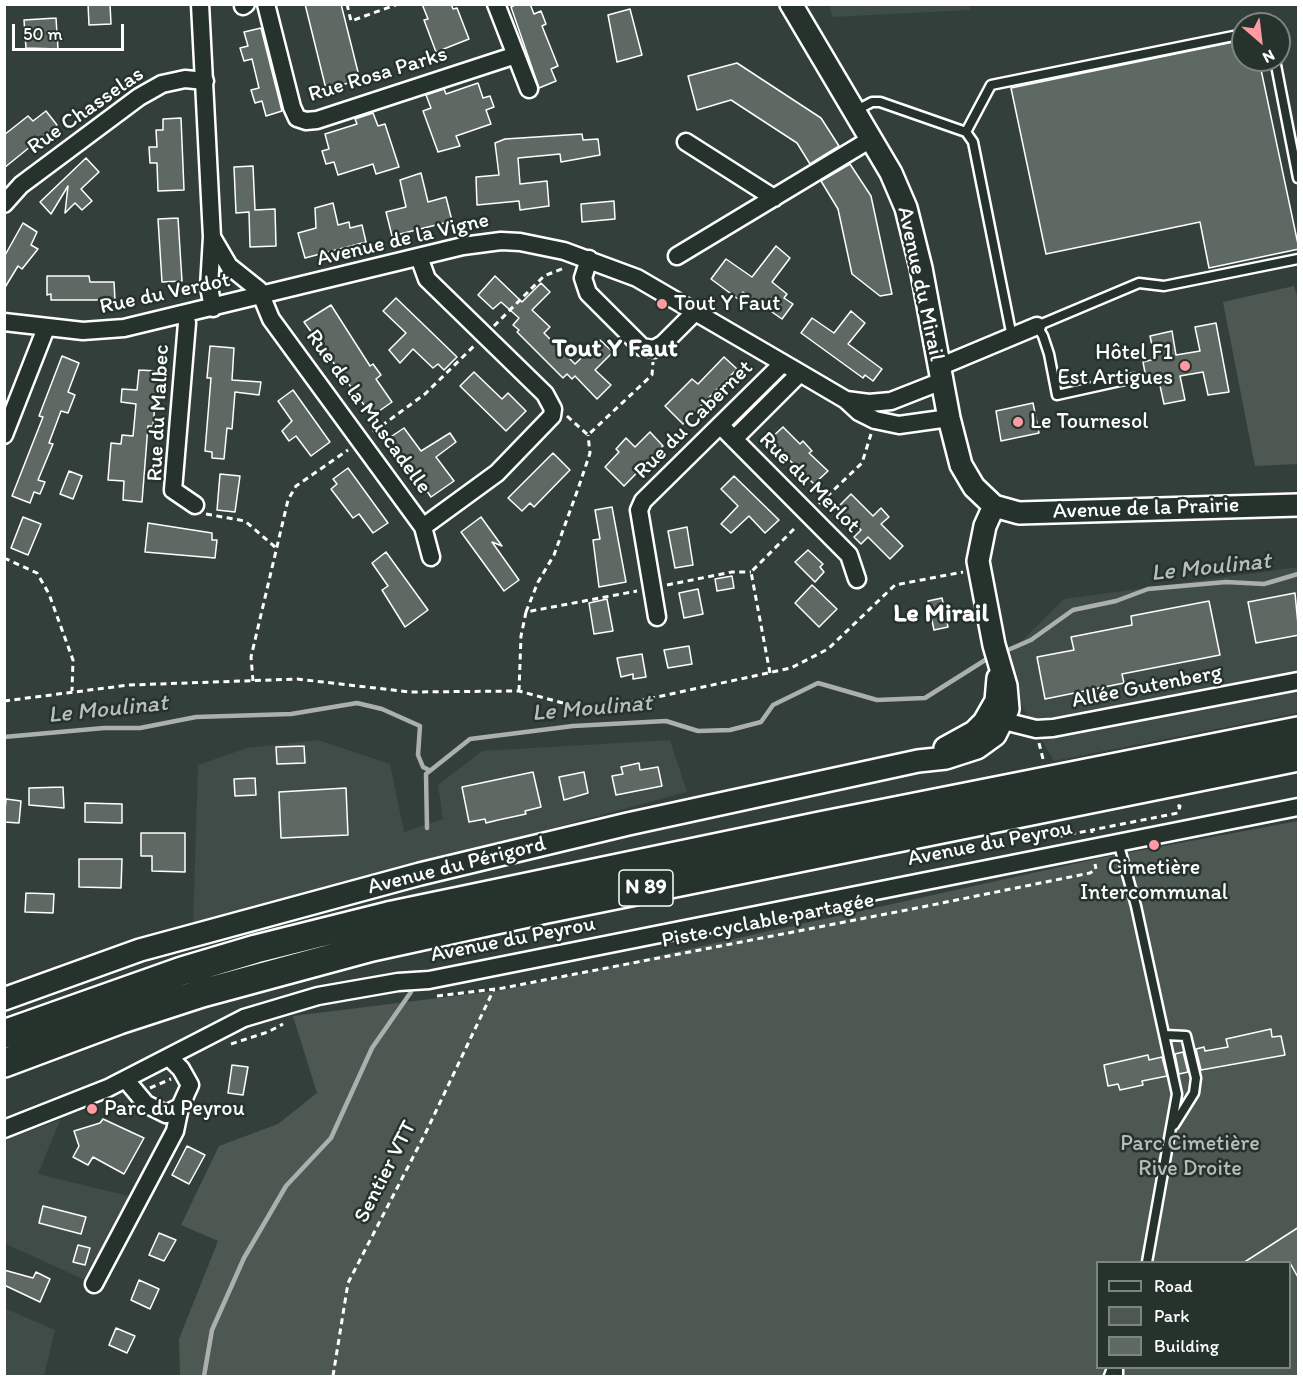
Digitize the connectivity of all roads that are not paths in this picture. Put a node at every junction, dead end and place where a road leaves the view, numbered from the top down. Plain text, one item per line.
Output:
1 (200, 4) edge
2 (266, 4) edge
3 (496, 4) edge
4 (790, 4) edge
5 (1231, 36) edge
6 (516, 55) junction
7 (1277, 72) edge
8 (205, 81) junction
9 (529, 88) dead end
10 (854, 111) junction
11 (966, 132) junction
12 (871, 139) junction
13 (686, 142) dead end
14 (1299, 178) edge
15 (774, 198) junction
16 (4, 204) edge
17 (212, 237) junction
18 (677, 256) dead end
19 (418, 257) junction
20 (589, 259) junction
21 (1299, 259) edge
22 (263, 296) junction
23 (213, 308) junction
24 (696, 311) junction
25 (185, 315) junction
26 (4, 322) edge
27 (1037, 327) junction
28 (46, 328) junction
29 (1012, 338) junction
30 (783, 363) junction
31 (800, 373) junction
32 (940, 374) junction
33 (1134, 378) dead end
34 (846, 400) junction
35 (949, 418) junction
36 (720, 425) junction
37 (4, 435) edge
38 (734, 439) junction
39 (195, 505) road end
40 (1299, 505) edge
41 (994, 506) junction
42 (423, 527) junction
43 (431, 557) dead end
44 (857, 579) dead end
45 (657, 617) dead end
46 (996, 655) junction
47 (1299, 681) edge
48 (998, 688) junction
49 (1004, 721) junction
50 (981, 725) junction
51 (1299, 731) edge
52 (1299, 757) edge
53 (918, 761) junction
54 (1299, 807) edge
55 (1118, 842) junction
56 (4, 999) edge
57 (4, 1034) edge
58 (1166, 1035) junction
59 (169, 1057) junction
60 (4, 1064) edge
61 (126, 1080) junction
62 (180, 1107) junction
63 (4, 1129) edge
64 (1171, 1130) junction
65 (1147, 1261) edge
66 (94, 1284) dead end

1 - 8 street
2 - 6 street, Rue Rosa Parks
3 - 6 street
4 - 10 street, Avenue du Mirail
5 - 11 lane
6 - 9 street
7 - 14 lane
8 - 16 street, Rue Chasselas
8 - 17 street
10 - 11 lane
10 - 12 street, Avenue du Mirail
11 - 29 lane
12 - 15 street
12 - 32 street, Avenue du Mirail
13 - 15 street
15 - 18 street
17 - 22 street
17 - 23 street
19 - 20 street, Avenue de la Vigne
19 - 22 street, Avenue de la Vigne
19 - 42 street
20 - 24 street, Avenue de la Vigne
20 - 24 street
21 - 27 lane
22 - 23 street, Rue du Verdot
22 - 42 street, Rue de la Muscadelle
23 - 25 street, Rue du Verdot
24 - 30 street, Avenue de la Vigne
25 - 28 street, Rue du Verdot
25 - 39 street, Rue du Malbec
26 - 28 street, Rue du Verdot
27 - 29 street, Avenue de la Vigne
27 - 33 lane
28 - 37 street
29 - 32 street, Avenue de la Vigne
30 - 31 street, Avenue de la Vigne
30 - 36 street, Rue du Cabernet
31 - 34 street, Avenue de la Vigne
31 - 38 street, Rue du Cabernet
32 - 34 street, Avenue de la Vigne
32 - 35 street, Avenue du Mirail
34 - 35 street, Avenue de la Vigne
35 - 41 street, Avenue du Mirail
36 - 38 street, Rue du Merlot
36 - 45 street, Rue du Cabernet
38 - 44 street, Rue du Merlot
40 - 41 street, Avenue de la Prairie
41 - 46 street, Avenue du Périgord
42 - 43 street, Rue de la Muscadelle
46 - 48 street, Avenue du Périgord
46 - 49 street, Avenue du Périgord
47 - 49 street, Allée Gutenberg
48 - 49 street
48 - 50 street, Avenue du Périgord
49 - 50 street
49 - 53 street, Avenue du Périgord
50 - 53 street, Avenue du Périgord
51 - 57 highway, N 89
52 - 60 highway, N 89
53 - 56 street, Avenue du Périgord
54 - 55 street, Avenue du Peyrou
55 - 58 lane
55 - 59 street, Avenue du Peyrou
58 - 64 lane
58 - 64 lane
59 - 61 street, Avenue du Peyrou
59 - 62 street
61 - 62 street
61 - 63 street, Avenue du Peyrou
62 - 66 street
64 - 65 lane

